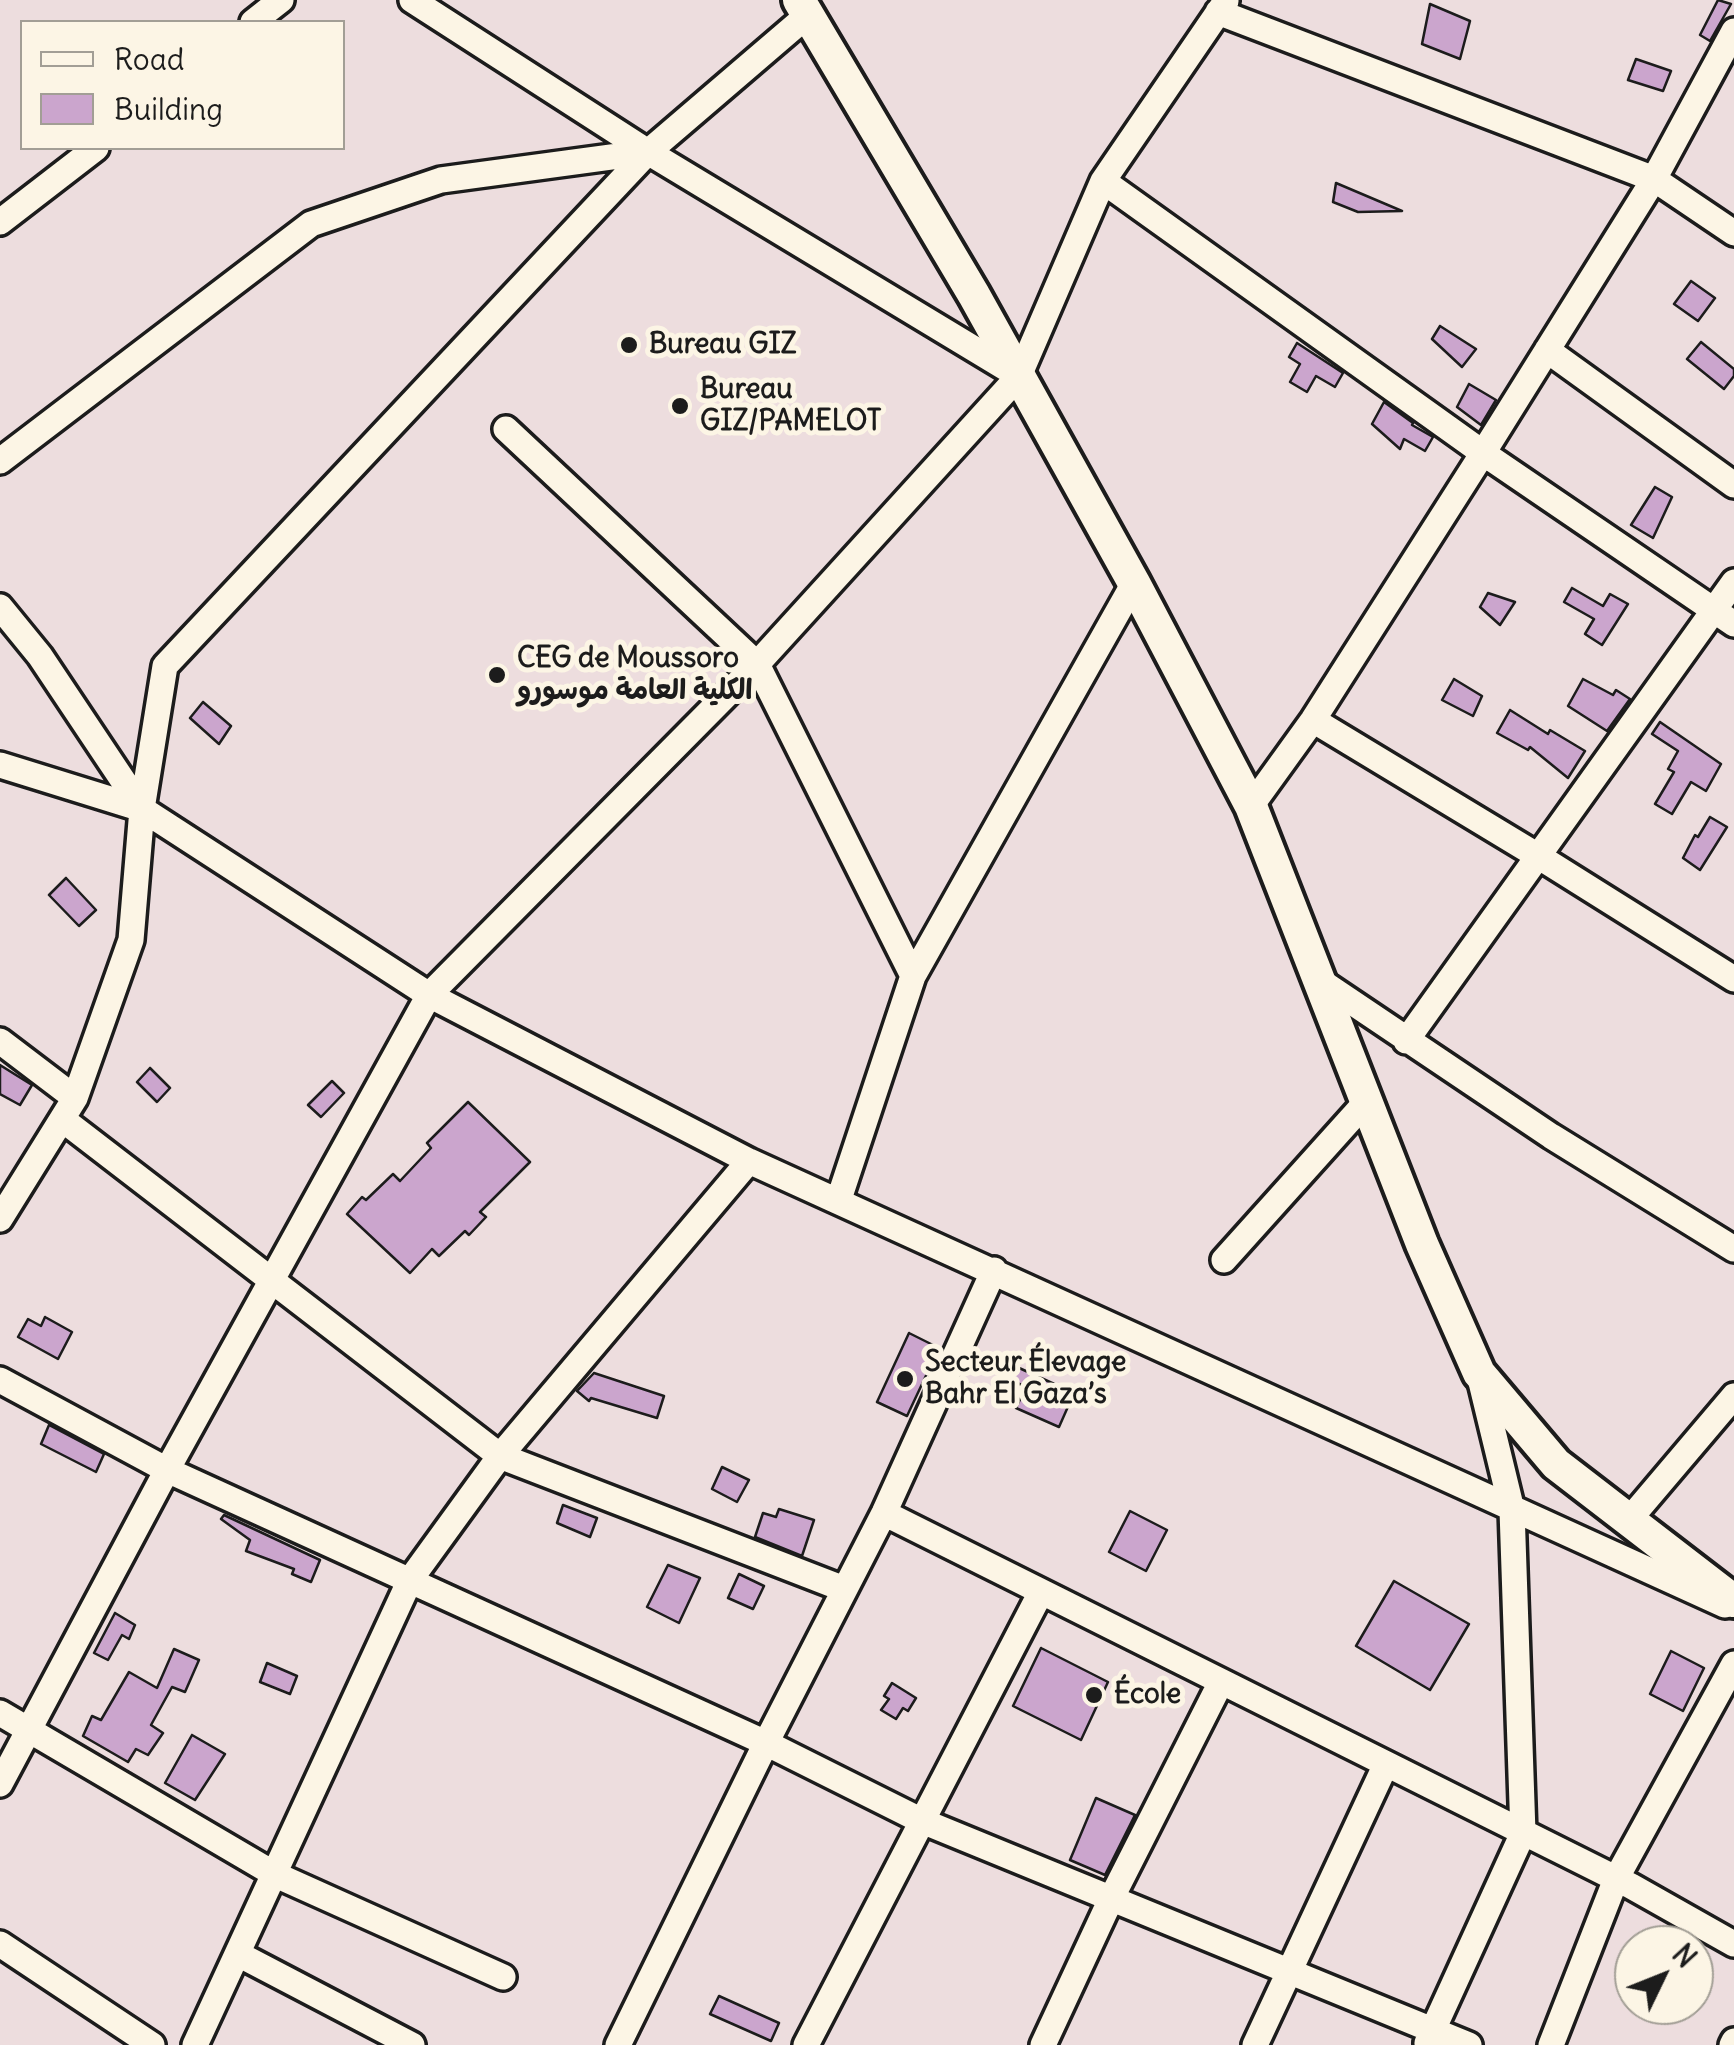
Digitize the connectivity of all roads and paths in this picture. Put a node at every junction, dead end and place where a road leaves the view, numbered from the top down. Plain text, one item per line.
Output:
1 (281, 0) edge
2 (412, 0) edge
3 (1222, 6) edge
4 (804, 7) edge
5 (256, 20) edge
6 (1734, 31) edge
7 (93, 150) edge
8 (648, 152) junction
9 (1654, 179) junction
10 (1103, 181) junction
11 (0, 222) edge
12 (1734, 233) edge
13 (1547, 350) junction
14 (1019, 376) junction
15 (506, 429) dead end
16 (1483, 453) junction
17 (0, 461) edge
18 (1734, 484) edge
19 (1734, 582) edge
20 (1134, 583) junction
21 (0, 608) edge
22 (1724, 617) edge
23 (757, 664) junction
24 (1312, 720) junction
25 (0, 765) edge
26 (1250, 806) junction
27 (142, 809) junction
28 (1538, 856) junction
29 (913, 976) junction
30 (1316, 978) junction
31 (1734, 980) edge
32 (429, 995) junction
33 (0, 1040) edge
34 (1406, 1041) junction
35 (1366, 1102) junction
36 (69, 1108) junction
37 (749, 1161) junction
38 (839, 1199) junction
39 (0, 1219) edge
40 (1734, 1249) edge
41 (1224, 1260) dead end
42 (994, 1270) junction
43 (273, 1279) junction
44 (1479, 1373) junction
45 (0, 1380) edge
46 (1734, 1396) edge
47 (500, 1456) junction
48 (167, 1470) junction
49 (1512, 1510) junction
50 (884, 1513) junction
51 (1628, 1520) junction
52 (410, 1580) junction
53 (844, 1589) junction
54 (1041, 1592) junction
55 (1734, 1601) edge
56 (1734, 1609) edge
57 (1734, 1664) edge
58 (1222, 1682) junction
59 (0, 1713) edge
60 (28, 1730) junction
61 (766, 1743) junction
62 (1386, 1764) junction
63 (0, 1784) edge
64 (922, 1820) junction
65 (1523, 1833) junction
66 (276, 1875) junction
67 (1616, 1879) junction
68 (1111, 1899) junction
69 (0, 1944) edge
70 (1734, 1944) edge
71 (238, 1954) junction
72 (1289, 1973) junction
73 (503, 1977) dead end
74 (1429, 2038) edge
75 (152, 2045) edge
76 (195, 2045) edge
77 (412, 2045) edge
78 (618, 2045) edge
79 (806, 2045) edge
80 (1044, 2045) edge
81 (1256, 2045) edge
82 (1469, 2045) edge
83 (1551, 2045) edge

1 - 5 street
2 - 8 street
3 - 9 street
3 - 10 street
4 - 8 street
4 - 14 main road
6 - 9 street
7 - 11 street
8 - 14 street
8 - 17 street
8 - 27 street
9 - 12 street
9 - 13 street
10 - 14 street
10 - 16 street
13 - 16 street
13 - 18 street
14 - 20 main road
14 - 23 street
15 - 23 street
16 - 22 street
16 - 24 street
19 - 22 street
20 - 26 main road
20 - 29 street
21 - 27 street
22 - 28 street
23 - 29 street
23 - 32 street
24 - 26 street
24 - 28 street
25 - 27 street
26 - 30 main road
27 - 32 street
27 - 36 street
28 - 31 street
28 - 34 street
29 - 38 street
30 - 34 street
30 - 35 main road
32 - 37 street
32 - 43 street
33 - 36 street
34 - 40 street
35 - 41 street
35 - 44 main road
36 - 39 street
36 - 43 street
37 - 38 street
37 - 47 street
38 - 42 street
42 - 49 street
42 - 50 street
43 - 47 street
43 - 48 street
44 - 49 street
44 - 51 main road
45 - 48 street
46 - 51 street
47 - 52 street
47 - 53 street
48 - 52 street
48 - 60 street
49 - 56 street
49 - 65 street
50 - 53 street
50 - 54 street
51 - 55 main road
52 - 61 street
52 - 66 street
53 - 61 street
54 - 58 street
54 - 64 street
57 - 67 street
58 - 62 street
58 - 68 street
59 - 60 street
60 - 63 street
60 - 66 street
61 - 64 street
61 - 78 street
62 - 65 street
62 - 72 street
64 - 68 street
64 - 79 street
65 - 67 street
65 - 74 street
66 - 71 street
66 - 73 street
67 - 70 street
67 - 83 street
68 - 72 street
68 - 80 street
69 - 75 street
71 - 76 street
71 - 77 street
72 - 74 street
72 - 81 street
74 - 82 street

